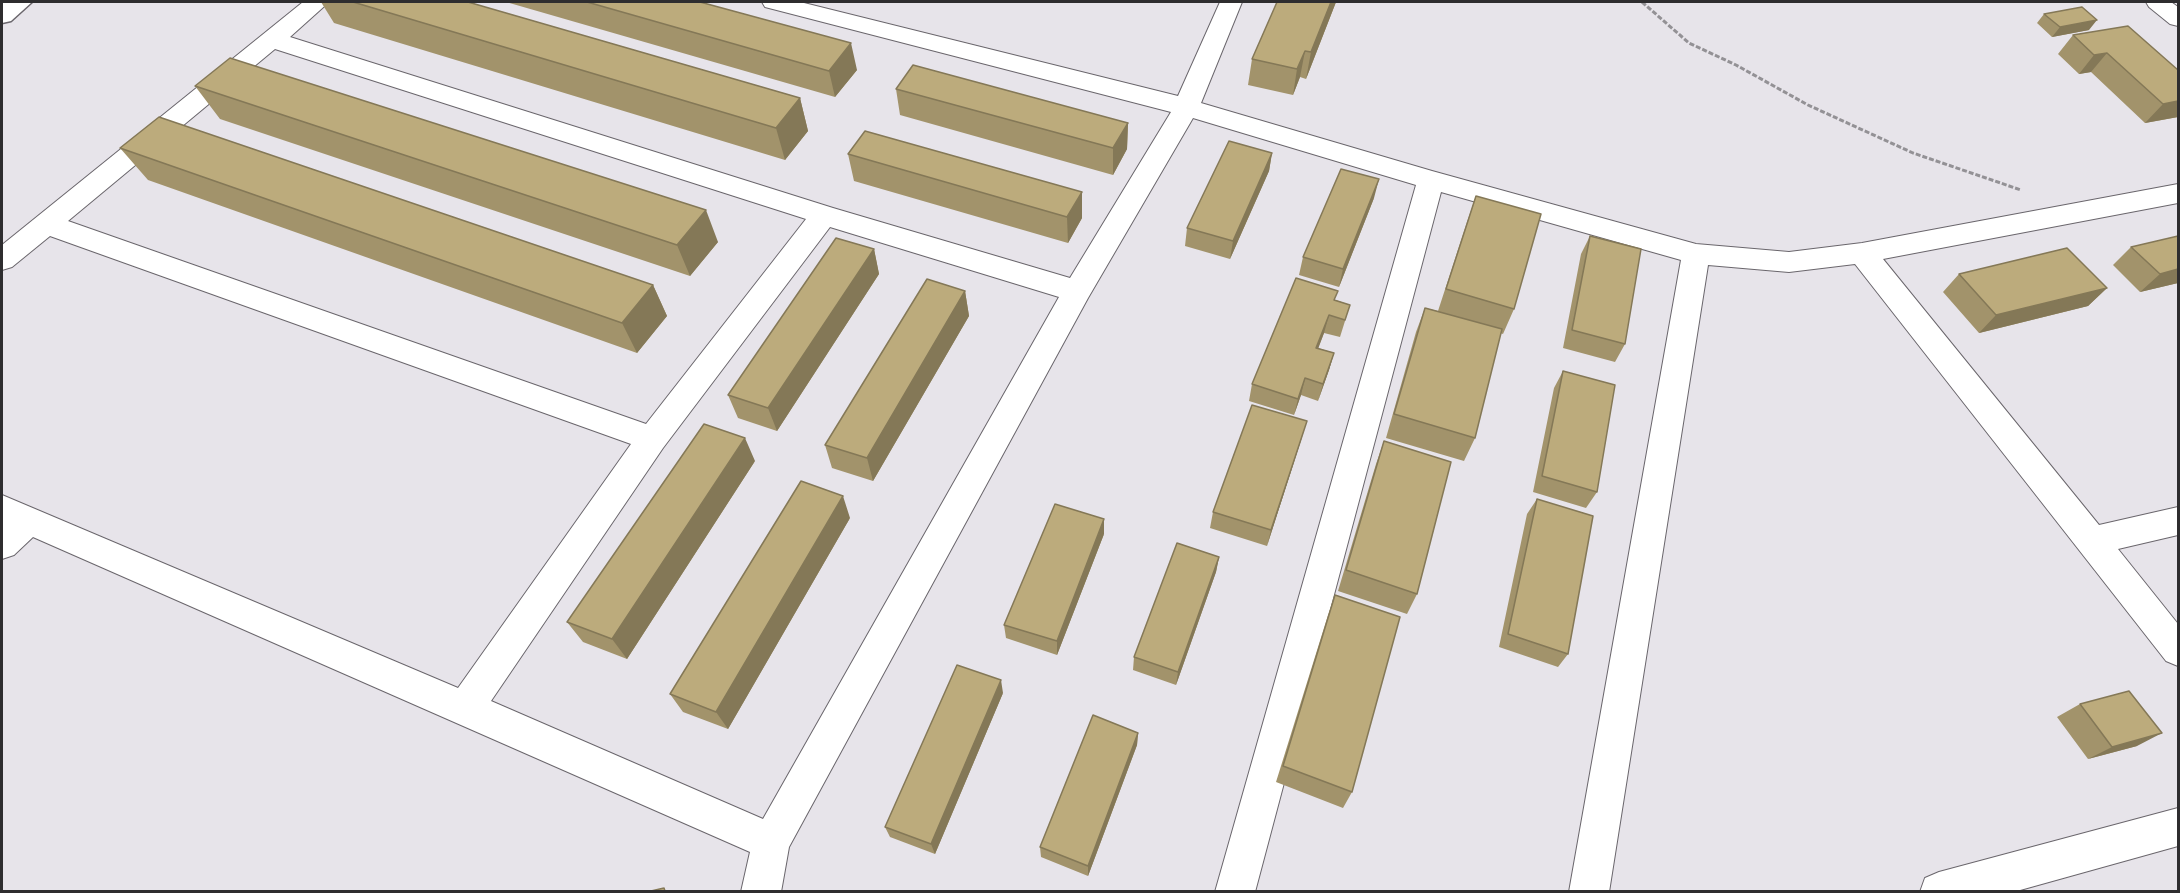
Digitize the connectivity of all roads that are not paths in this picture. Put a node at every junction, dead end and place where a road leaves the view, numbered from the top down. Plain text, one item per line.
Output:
1 (20, 2) edge
2 (317, 2) edge
3 (1231, 2) edge
4 (2157, 2) edge
5 (784, 3) edge
6 (2, 15) edge
7 (2178, 19) edge
8 (270, 39) junction
9 (1186, 107) junction
10 (1431, 180) junction
11 (2178, 193) edge
12 (824, 215) junction
13 (46, 224) junction
14 (1862, 253) junction
15 (1696, 254) junction
16 (2, 260) edge
17 (1077, 291) junction
18 (652, 439) junction
19 (15, 515) edge
20 (2178, 521) edge
21 (2093, 542) junction
22 (2, 545) edge
23 (2178, 650) edge
24 (465, 708) junction
25 (2178, 827) edge
26 (771, 842) junction
27 (761, 891) edge
28 (1235, 891) edge
29 (1589, 891) edge
30 (1940, 891) edge

1 - 6 main road
2 - 8 street
3 - 9 street
4 - 7 street
5 - 9 street
8 - 12 street
8 - 13 street
9 - 10 street
9 - 17 street
10 - 15 street
10 - 28 street
11 - 14 street
12 - 17 street
12 - 18 street
13 - 16 street
13 - 18 street
14 - 15 street
14 - 21 street
15 - 29 street
17 - 26 street
18 - 24 street
19 - 22 street
19 - 24 street
20 - 21 street
21 - 23 street
24 - 26 street
25 - 30 street
26 - 27 street

